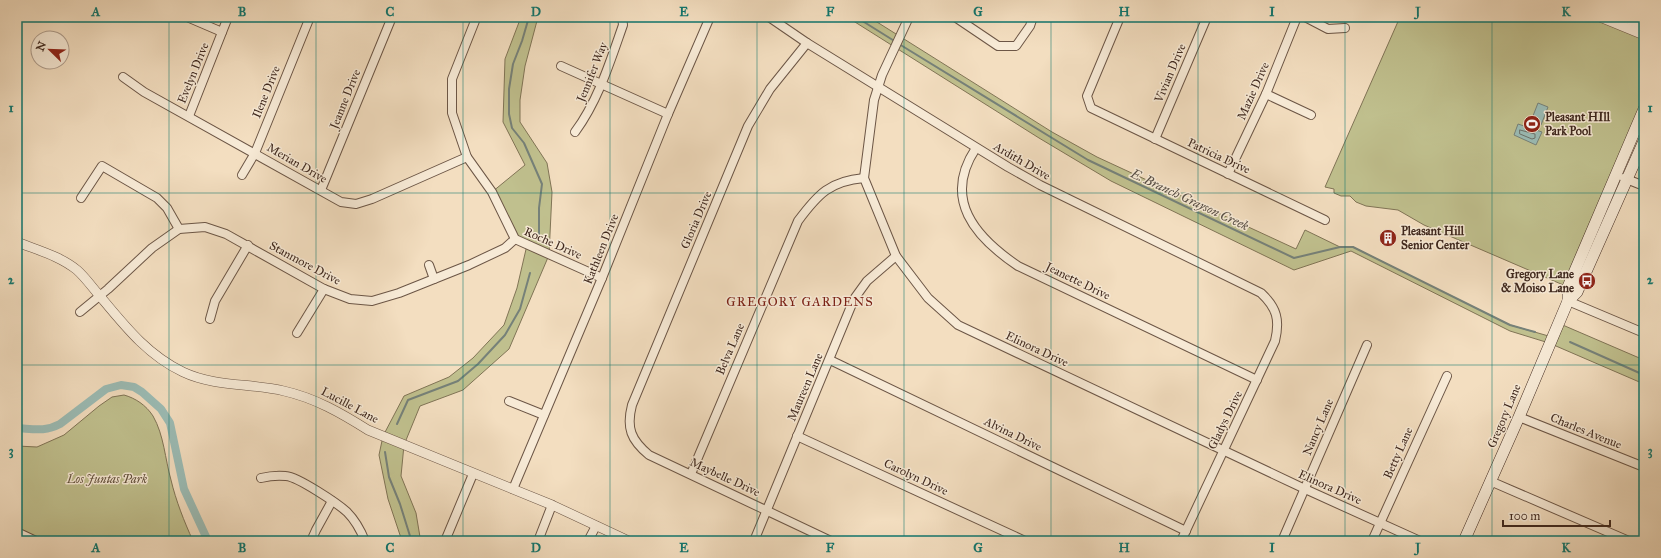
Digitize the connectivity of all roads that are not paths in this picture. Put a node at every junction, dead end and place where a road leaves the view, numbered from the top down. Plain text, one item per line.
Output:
1 (187, 17) edge
2 (228, 17) edge
3 (310, 17) edge
4 (392, 17) edge
5 (475, 17) edge
6 (622, 17) edge
7 (710, 17) edge
8 (769, 17) edge
9 (909, 17) edge
10 (955, 17) edge
11 (1033, 17) edge
12 (1120, 17) edge
13 (1207, 17) edge
14 (1297, 17) edge
15 (1305, 17) edge
16 (1623, 17) edge
17 (1603, 18) edge
18 (1644, 26) edge
19 (1345, 28) dead end
20 (222, 32) junction
21 (1644, 34) edge
22 (807, 43) junction
23 (561, 66) dead end
24 (123, 77) dead end
25 (601, 84) junction
26 (878, 86) junction
27 (1266, 94) junction
28 (1644, 108) edge
29 (668, 114) junction
30 (1311, 115) dead end
31 (189, 116) junction
32 (575, 132) dead end
33 (1155, 139) junction
34 (1644, 141) edge
35 (976, 148) junction
36 (255, 153) junction
37 (467, 157) junction
38 (1228, 174) junction
39 (1616, 174) junction
40 (242, 175) dead end
41 (864, 178) junction
42 (1627, 179) junction
43 (1644, 186) edge
44 (320, 190) junction
45 (81, 198) dead end
46 (1325, 220) dead end
47 (179, 229) junction
48 (515, 239) junction
49 (17, 242) edge
50 (248, 245) junction
51 (896, 256) junction
52 (429, 264) dead end
53 (602, 278) junction
54 (434, 279) junction
55 (324, 289) junction
56 (99, 296) junction
57 (1568, 301) junction
58 (1273, 306) joint
59 (80, 312) dead end
60 (210, 319) dead end
61 (297, 333) dead end
62 (1644, 333) edge
63 (1367, 345) dead end
64 (830, 360) junction
65 (1447, 376) dead end
66 (1257, 380) junction
67 (509, 401) dead end
68 (544, 415) junction
69 (629, 417) joint
70 (1519, 417) junction
71 (797, 436) junction
72 (1223, 451) junction
73 (1644, 467) edge
74 (473, 474) junction
75 (691, 474) junction
76 (261, 478) dead end
77 (1490, 481) junction
78 (512, 489) junction
79 (1305, 489) junction
80 (332, 501) junction
81 (552, 505) junction
82 (766, 510) junction
83 (1380, 522) junction
84 (596, 526) junction
85 (1186, 531) junction
86 (17, 532) edge
87 (36, 541) edge
88 (311, 541) edge
89 (365, 541) edge
90 (445, 541) edge
91 (538, 541) edge
92 (588, 541) edge
93 (629, 541) edge
94 (754, 541) edge
95 (831, 541) edge
96 (1025, 541) edge
97 (1181, 541) edge
98 (1282, 541) edge
99 (1372, 541) edge
100 (1420, 541) edge
101 (1464, 541) edge
102 (1629, 541) edge

1 - 20 street
2 - 20 street, Evelyn Drive
3 - 36 street, Ilene Drive
4 - 44 street, Jeanne Drive
5 - 37 street, Roche Drive
6 - 25 street, Jennifer Way
7 - 29 street, Kathleen Drive
8 - 22 street, Ardith Drive
9 - 26 street, Elinora Drive
10 - 11 street
12 - 33 street, Patricia Drive
13 - 33 street, Vivian Drive
14 - 27 street, Mazie Drive
15 - 19 street
16 - 18 street
17 - 21 street
20 - 31 street, Evelyn Drive
22 - 26 street, Ardith Drive
22 - 69 street, Gloria Drive
23 - 25 street
24 - 31 street, Merian Drive
25 - 29 street
25 - 32 street, Jennifer Way
26 - 35 street, Ardith Drive
26 - 41 street, Elinora Drive
27 - 30 street
27 - 38 street, Mazie Drive
28 - 39 main road, Gregory Lane
29 - 53 street, Kathleen Drive
31 - 36 street, Merian Drive
33 - 38 street, Patricia Drive
34 - 42 main road, Gregory Lane
35 - 58 street, Ardith Drive
35 - 66 street, Jeanette Drive
36 - 40 street, Ilene Drive
36 - 44 street, Merian Drive
37 - 44 street, Merian Drive
37 - 48 street, Roche Drive
38 - 46 street, Patricia Drive
39 - 42 street
39 - 57 main road, Gregory Lane
41 - 51 street, Elinora Drive
41 - 75 street, Belva Lane
42 - 43 street
42 - 57 main road, Gregory Lane
45 - 47 street
47 - 50 street, Stanmore Drive
47 - 56 street
48 - 53 street, Roche Drive
48 - 54 street, Stanmore Drive
49 - 56 street, Lucille Lane
50 - 55 street, Stanmore Drive
50 - 60 street
51 - 64 street, Maureen Lane
51 - 72 street, Elinora Drive
52 - 54 street
53 - 68 street, Kathleen Drive
54 - 55 street, Stanmore Drive
55 - 61 street
56 - 59 street
56 - 74 street, Lucille Lane
57 - 62 street
57 - 70 main road, Gregory Lane
58 - 66 street, Gladys Drive
63 - 79 street, Nancy Lane
64 - 71 street, Maureen Lane
64 - 85 street, Alvina Drive
65 - 83 street, Betty Lane
66 - 72 street, Gladys Drive
67 - 68 street
68 - 78 street, Kathleen Drive
69 - 75 street, Maybelle Drive
70 - 73 street, Charles Avenue
70 - 77 main road, Gregory Lane
71 - 82 street, Maureen Lane
71 - 96 street, Carolyn Drive
72 - 79 street, Elinora Drive
72 - 85 street, Gladys Drive
74 - 78 street, Lucille Lane
74 - 90 street
75 - 82 street, Maybelle Drive
76 - 80 street
77 - 101 main road, Gregory Lane
77 - 102 street
78 - 81 street, Lucille Lane
79 - 83 street, Elinora Drive
79 - 98 street, Nancy Lane
80 - 88 street
80 - 89 street
81 - 84 street, Lucille Lane
81 - 91 street
82 - 94 street, Maureen Lane
82 - 95 street, Maybelle Drive
83 - 99 street, Betty Lane
83 - 100 street, Elinora Drive
84 - 92 street
84 - 93 street, Lucille Lane
85 - 97 street, Gladys Drive
86 - 87 street

